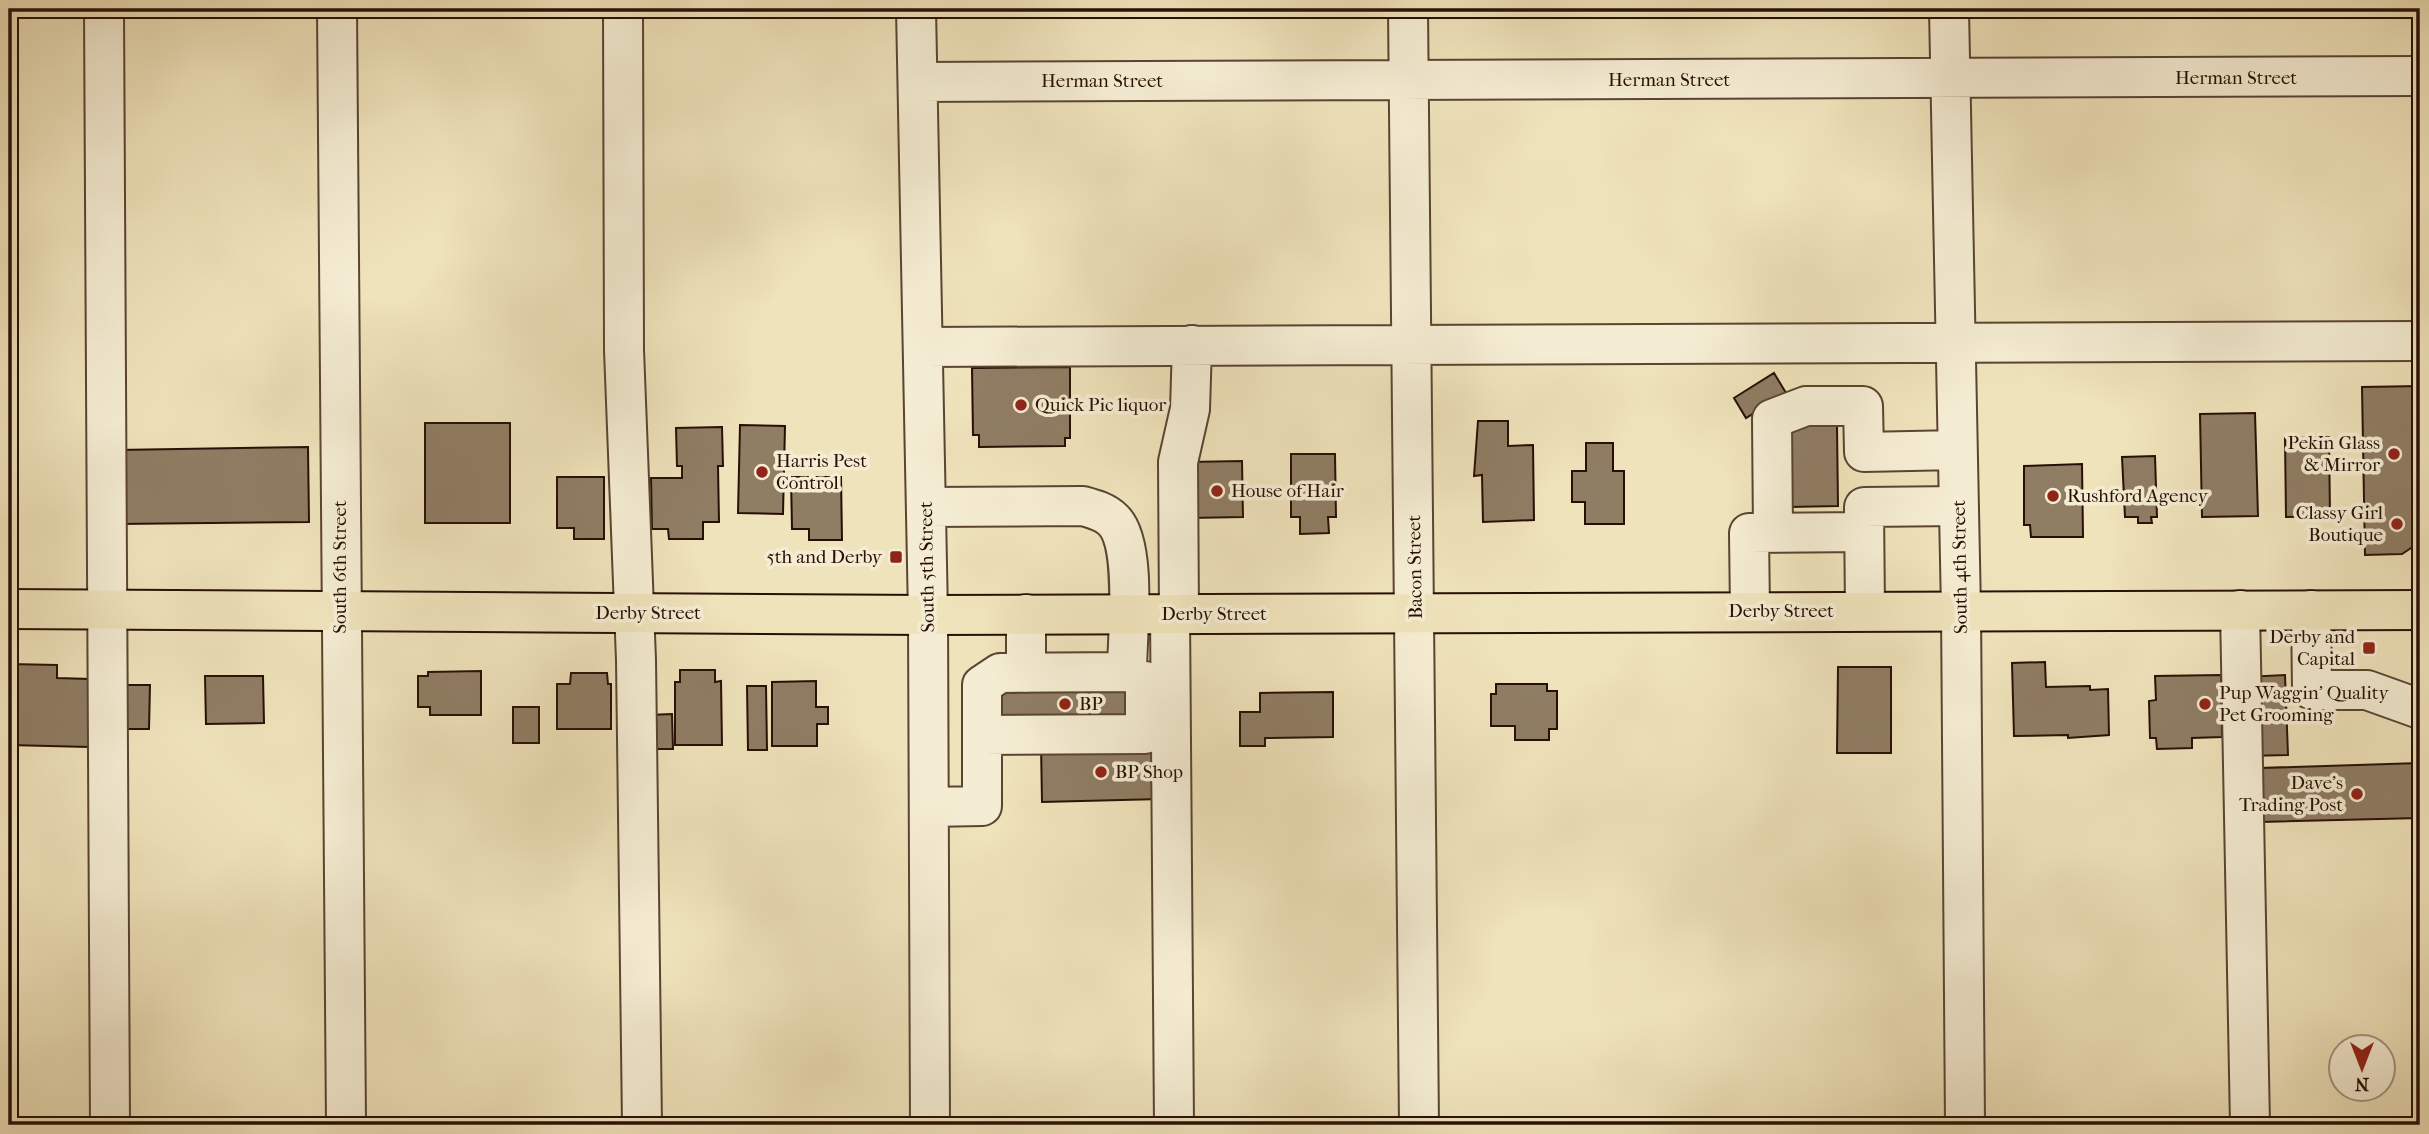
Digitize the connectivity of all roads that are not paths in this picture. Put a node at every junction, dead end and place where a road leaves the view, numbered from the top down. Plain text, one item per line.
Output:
1 (104, 9) edge
2 (337, 9) edge
3 (623, 9) edge
4 (916, 9) edge
5 (1408, 9) edge
6 (1949, 9) edge
7 (2420, 76) edge
8 (1409, 79) junction
9 (1949, 80) junction
10 (918, 82) junction
11 (2420, 341) edge
12 (1955, 342) junction
13 (1412, 344) junction
14 (1192, 345) junction
15 (923, 347) junction
16 (1957, 450) junction
17 (1864, 452) junction
18 (1959, 506) junction
19 (926, 507) junction
20 (1864, 519) junction
21 (1773, 533) junction
22 (9, 609) edge
23 (106, 610) junction
24 (1865, 610) junction
25 (1961, 610) junction
26 (2240, 610) junction
27 (2311, 610) junction
28 (2420, 610) edge
29 (341, 611) junction
30 (1750, 611) junction
31 (634, 613) junction
32 (1416, 613) junction
33 (1026, 614) junction
34 (1127, 614) junction
35 (1175, 614) junction
36 (928, 615) junction
37 (1127, 672) junction
38 (1026, 673) junction
39 (2420, 709) edge
40 (929, 723) junction
41 (982, 729) junction
42 (929, 807) junction
43 (110, 1125) edge
44 (346, 1125) edge
45 (642, 1125) edge
46 (930, 1125) edge
47 (1174, 1125) edge
48 (1419, 1125) edge
49 (1965, 1125) edge
50 (2250, 1125) edge

1 - 23 street
2 - 29 street, South 6th Street
3 - 31 street
4 - 10 street, South 5th Street
5 - 8 street, Bacon Street
6 - 9 street, South 4th Street
7 - 9 street, Herman Street
8 - 9 street, Herman Street
8 - 10 street, Herman Street
8 - 13 street, Bacon Street
9 - 12 street, South 4th Street
10 - 15 street, South 5th Street
11 - 12 street
12 - 13 street
12 - 16 street, South 4th Street
13 - 14 street
13 - 32 street, Bacon Street
14 - 15 street
14 - 35 street
15 - 19 street, South 5th Street
16 - 17 street
16 - 18 street, South 4th Street
17 - 20 street
17 - 21 street
18 - 20 street
18 - 25 street, South 4th Street
19 - 34 street
19 - 36 street, South 5th Street
20 - 21 street
20 - 24 street
21 - 30 street
22 - 23 main road, Derby Street
23 - 29 main road, Derby Street
23 - 43 street
24 - 25 main road, Derby Street
24 - 30 main road, Derby Street
25 - 26 main road, Derby Street
25 - 49 street, South 4th Street
26 - 27 main road, Derby Street
26 - 50 street
27 - 28 main road, Derby Street
27 - 39 street
29 - 31 main road, Derby Street
29 - 44 street, South 6th Street
30 - 32 main road, Derby Street
31 - 36 main road, Derby Street
31 - 45 street
32 - 35 main road, Derby Street
32 - 48 street, Bacon Street
33 - 34 main road, Derby Street
33 - 36 main road, Derby Street
33 - 38 street
34 - 35 main road, Derby Street
34 - 37 street
35 - 47 street
36 - 40 street, South 5th Street
37 - 38 street
37 - 41 street
38 - 41 street
40 - 41 street
40 - 42 street, South 5th Street
41 - 42 street
42 - 46 street, South 5th Street

